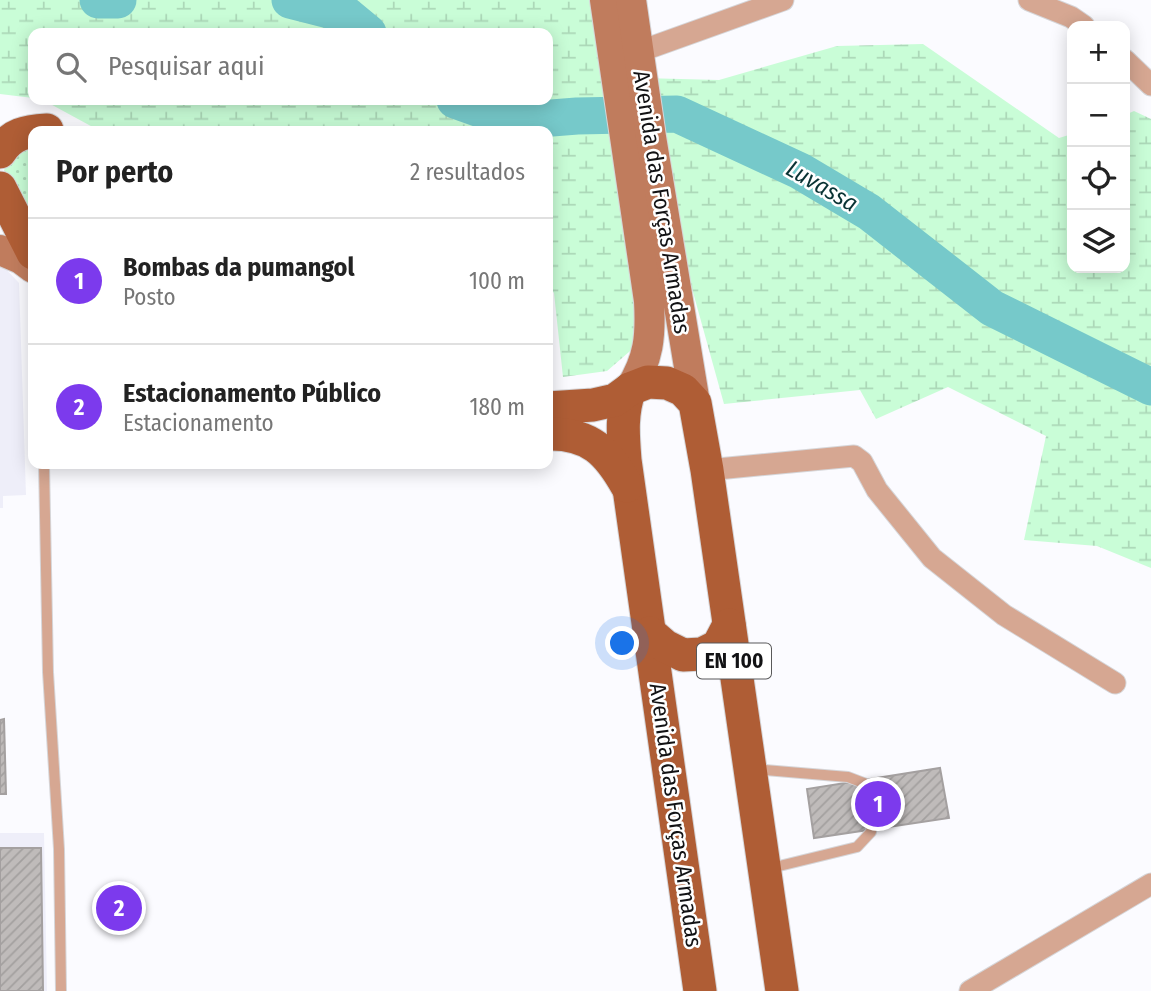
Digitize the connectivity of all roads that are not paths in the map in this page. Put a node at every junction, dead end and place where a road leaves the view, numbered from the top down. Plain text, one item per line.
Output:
1 (604, 0) edge
2 (631, 0) edge
3 (783, 0) edge
4 (1028, 0) edge
5 (1078, 14) edge
6 (1130, 65) edge
7 (632, 70) junction
8 (1151, 85) edge
9 (0, 120) edge
10 (28, 126) edge
11 (28, 132) edge
12 (638, 139) junction
13 (0, 152) edge
14 (0, 188) edge
15 (28, 243) edge
16 (0, 250) edge
17 (28, 264) edge
18 (630, 389) junction
19 (695, 403) junction
20 (553, 408) edge
21 (553, 435) edge
22 (44, 469) edge
23 (50, 469) edge
24 (707, 470) junction
25 (44, 482) junction
26 (630, 492) junction
27 (729, 625) junction
28 (650, 633) junction
29 (1115, 683) dead end
30 (750, 768) junction
31 (765, 870) junction
32 (1151, 884) edge
33 (61, 991) edge
34 (700, 991) edge
35 (782, 991) edge
36 (970, 991) edge

1 - 7 main road, Avenida das Forças Armadas
2 - 7 main road, Avenida das Forças Armadas
3 - 7 street
4 - 5 street
6 - 8 street
7 - 12 main road, Avenida das Forças Armadas
9 - 10 main road
11 - 13 main road
12 - 18 main road, Avenida das Forças Armadas
12 - 19 main road, Avenida das Forças Armadas
14 - 15 main road
16 - 17 main road
18 - 19 main road
18 - 20 main road
18 - 26 main road, Avenida das Forças Armadas
19 - 24 main road, Avenida das Forças Armadas / EN 100
21 - 26 main road
22 - 25 lane
23 - 25 lane
24 - 27 main road, Avenida das Forças Armadas / EN 100
24 - 29 street
25 - 33 lane
26 - 28 main road, Avenida das Forças Armadas
27 - 28 main road, EN 100
27 - 30 main road, Avenida das Forças Armadas / EN 100
28 - 34 main road, Avenida das Forças Armadas
30 - 31 main road, Avenida das Forças Armadas / EN 100
30 - 31 lane
31 - 35 main road, Avenida das Forças Armadas / EN 100
32 - 36 street

